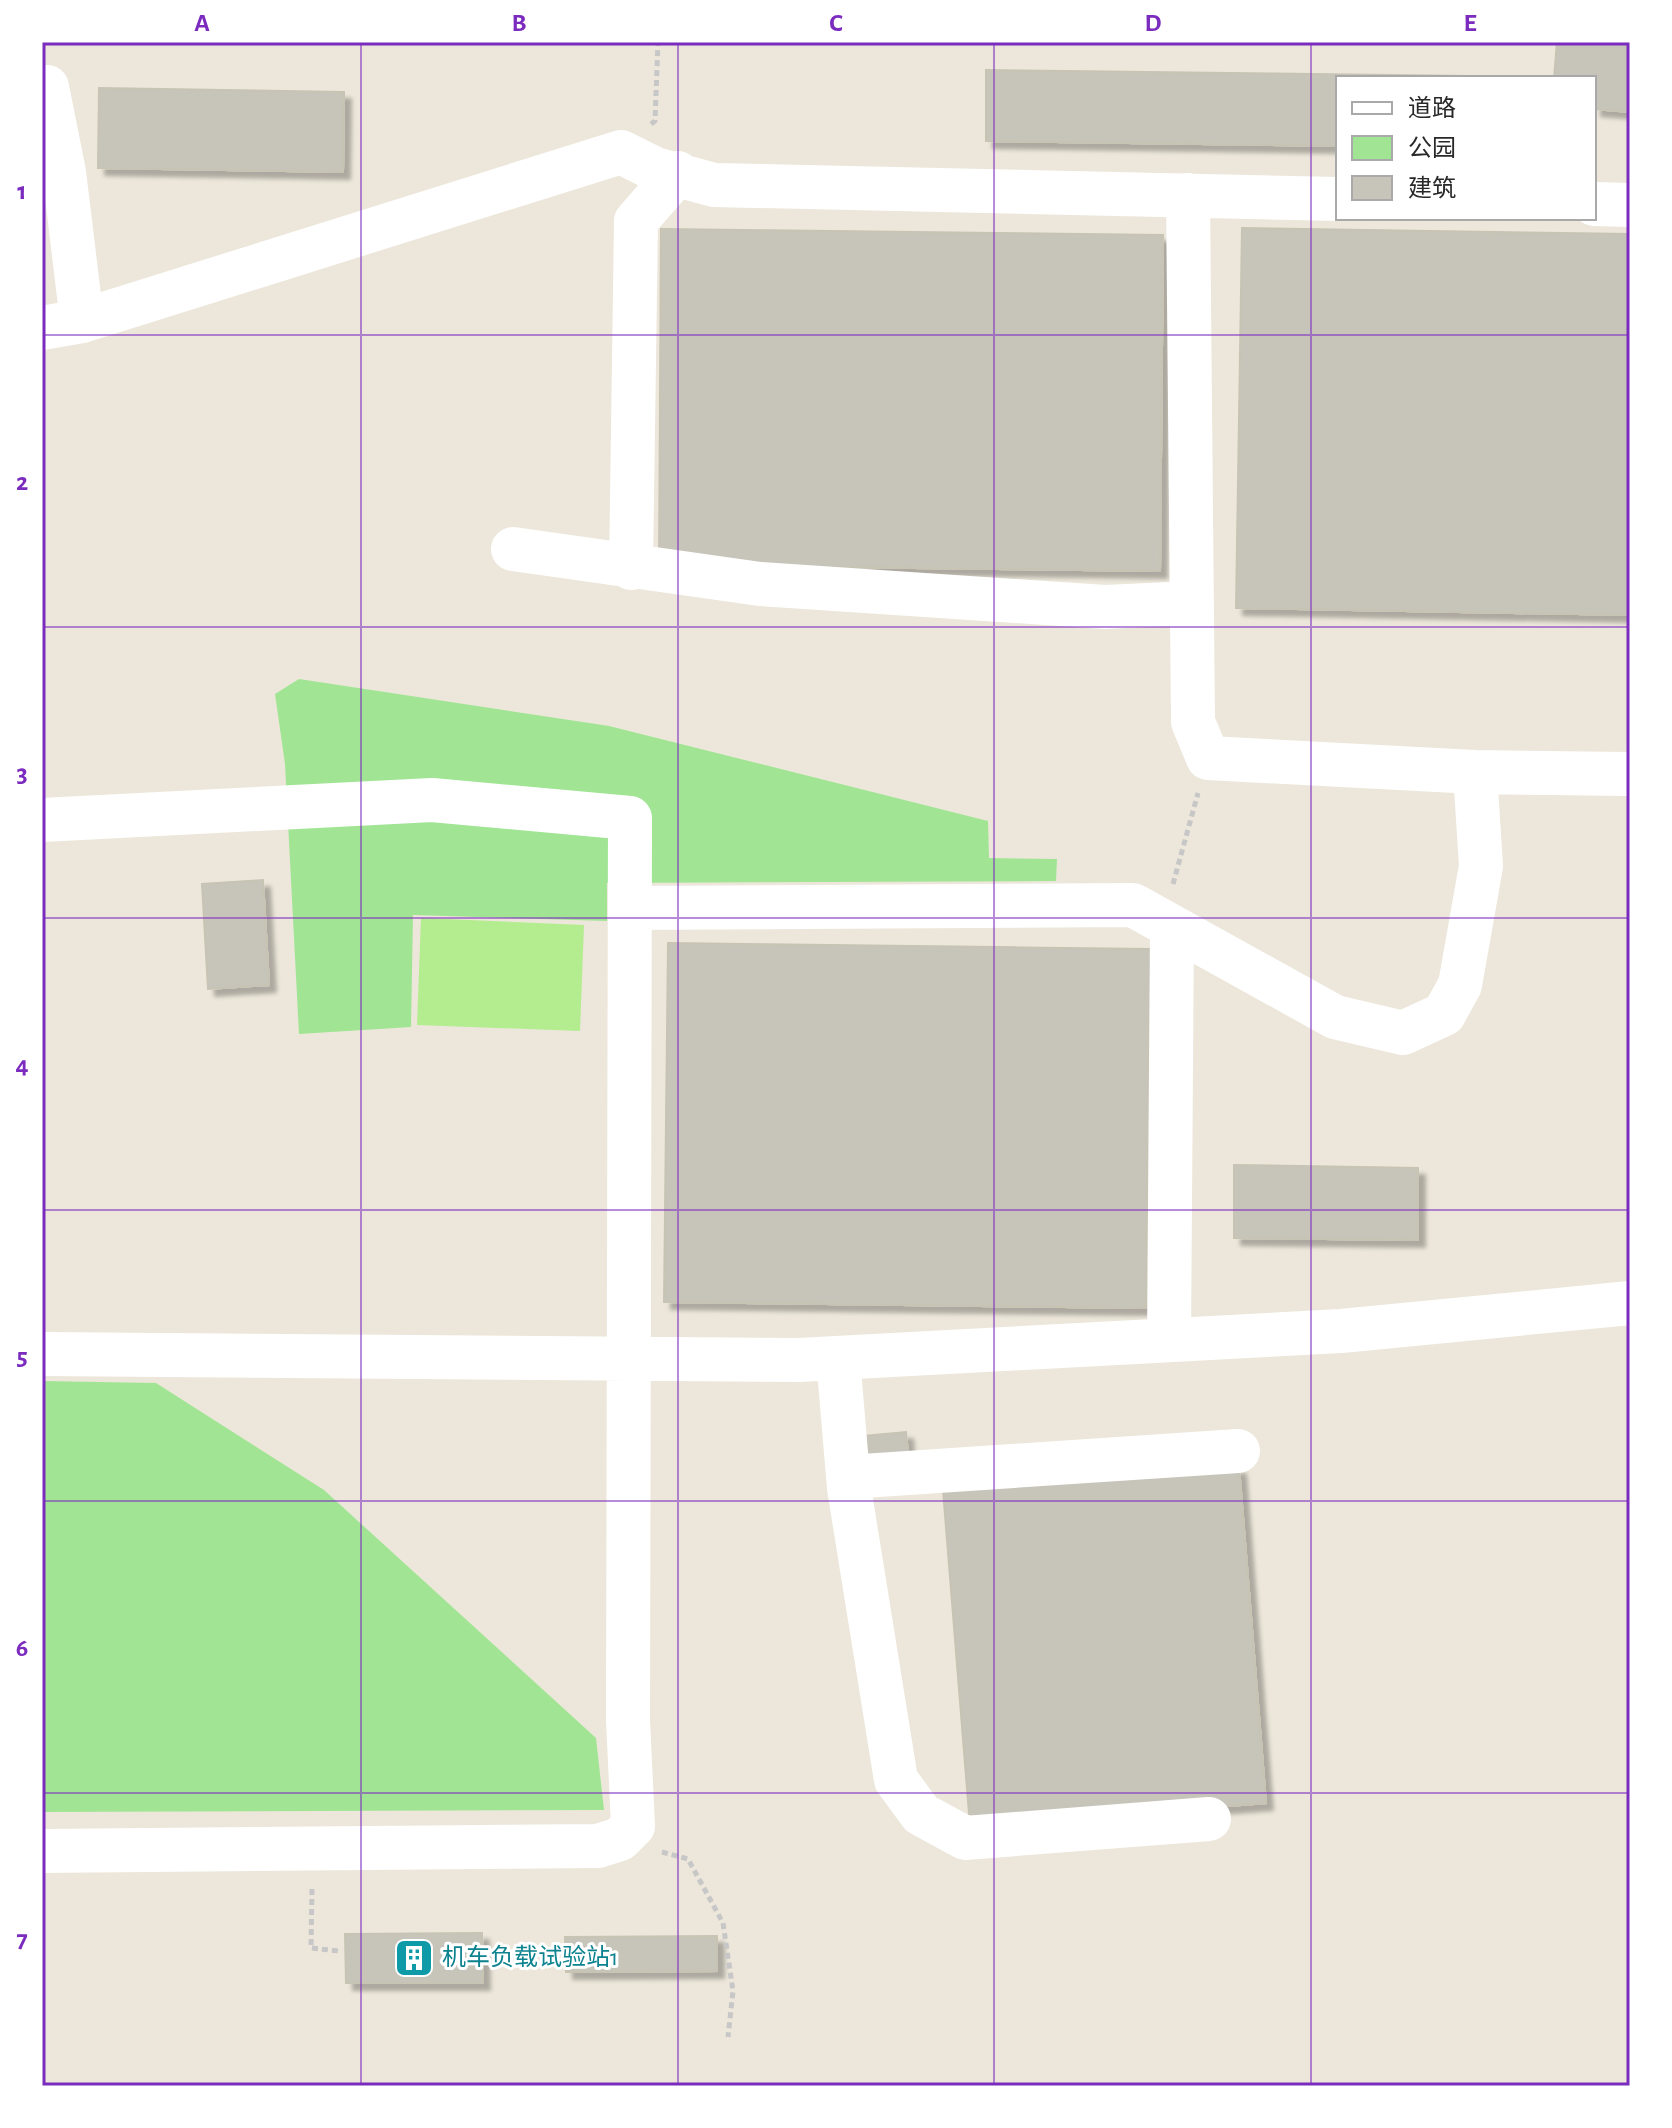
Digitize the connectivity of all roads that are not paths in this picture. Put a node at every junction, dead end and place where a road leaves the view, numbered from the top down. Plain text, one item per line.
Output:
1 (42, 87) edge
2 (678, 173) junction
3 (1188, 195) junction
4 (1336, 199) edge
5 (1596, 204) edge
6 (1630, 205) edge
7 (62, 325) edge
8 (513, 549) dead end
9 (631, 568) junction
10 (1192, 603) junction
11 (1475, 772) junction
12 (1630, 774) edge
13 (42, 820) edge
14 (630, 908) junction
15 (1172, 927) junction
16 (1630, 1303) edge
17 (1169, 1340) junction
18 (42, 1354) edge
19 (838, 1358) junction
20 (629, 1361) junction
21 (1238, 1451) dead end
22 (848, 1477) junction
23 (1209, 1819) dead end
24 (42, 1851) edge

1 - 7 lane
2 - 3 lane
2 - 7 lane
2 - 9 lane
3 - 4 lane
3 - 10 lane
5 - 6 lane
8 - 9 lane
9 - 10 lane
10 - 11 lane
11 - 12 lane
11 - 15 lane
13 - 14 lane
14 - 15 lane
14 - 20 lane
15 - 17 lane
16 - 17 lane
17 - 19 lane
18 - 20 lane
19 - 20 lane
19 - 22 lane
20 - 24 lane
21 - 22 lane
22 - 23 lane

